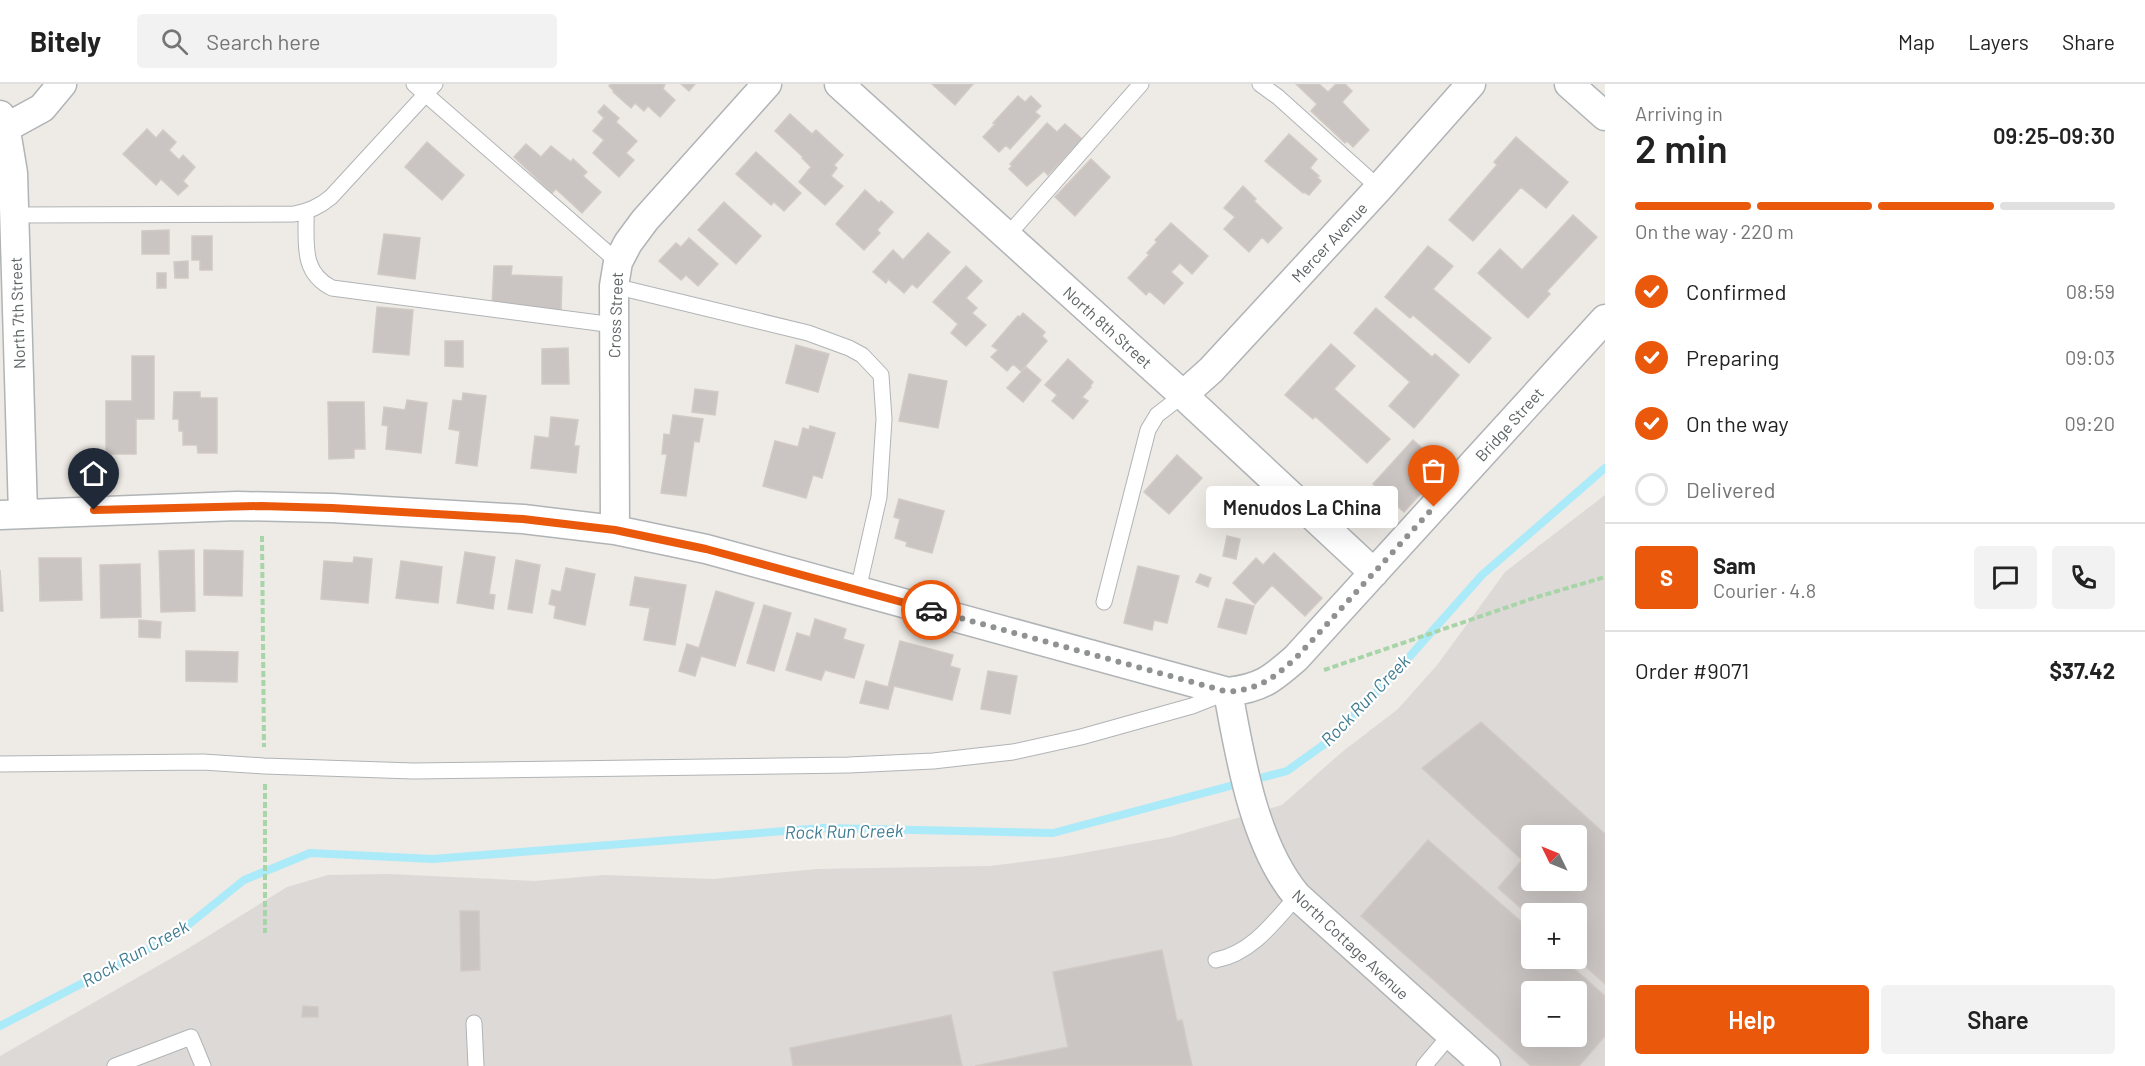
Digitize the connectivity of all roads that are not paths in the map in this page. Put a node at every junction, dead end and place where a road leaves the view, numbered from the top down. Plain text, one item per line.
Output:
1 (62, 84) edge
2 (767, 84) edge
3 (839, 84) edge
4 (1141, 84) edge
5 (1260, 84) edge
6 (1471, 84) edge
7 (1569, 84) edge
8 (425, 87) edge
9 (1605, 116) edge
10 (2, 125) edge
11 (1379, 188) junction
12 (306, 212) junction
13 (14, 215) junction
14 (1007, 236) junction
15 (616, 274) junction
16 (1605, 319) edge
17 (614, 325) junction
18 (1183, 395) junction
19 (11, 514) edge
20 (615, 530) junction
21 (1374, 573) junction
22 (858, 590) junction
23 (1104, 602) dead end
24 (1228, 692) junction
25 (0, 764) edge
26 (1297, 896) junction
27 (1216, 960) dead end
28 (474, 1023) dead end
29 (1451, 1034) junction
30 (115, 1066) edge
31 (203, 1066) edge
32 (476, 1066) edge
33 (1424, 1066) edge
34 (1486, 1066) edge

1 - 10 street
2 - 15 street, Cross Street
3 - 14 street, North 8th Street
4 - 14 lane
5 - 11 lane
6 - 11 street, Mercer Avenue
7 - 9 street
8 - 12 lane
8 - 15 lane
10 - 13 street, North 7th Street
11 - 18 street, Mercer Avenue
12 - 13 lane
12 - 17 lane
13 - 19 street, North 7th Street
14 - 18 street, North 8th Street
15 - 17 street, Cross Street
15 - 22 lane
16 - 21 street, Bridge Street
17 - 20 street, Cross Street
18 - 21 street, North 8th Street
18 - 23 lane
19 - 20 street
20 - 22 street
21 - 24 street, Bridge Street
22 - 24 street
24 - 25 lane
24 - 26 street, North Cottage Avenue
26 - 27 lane
26 - 29 street, North Cottage Avenue
28 - 32 lane
29 - 33 lane
29 - 34 street, North Cottage Avenue
30 - 31 lane

